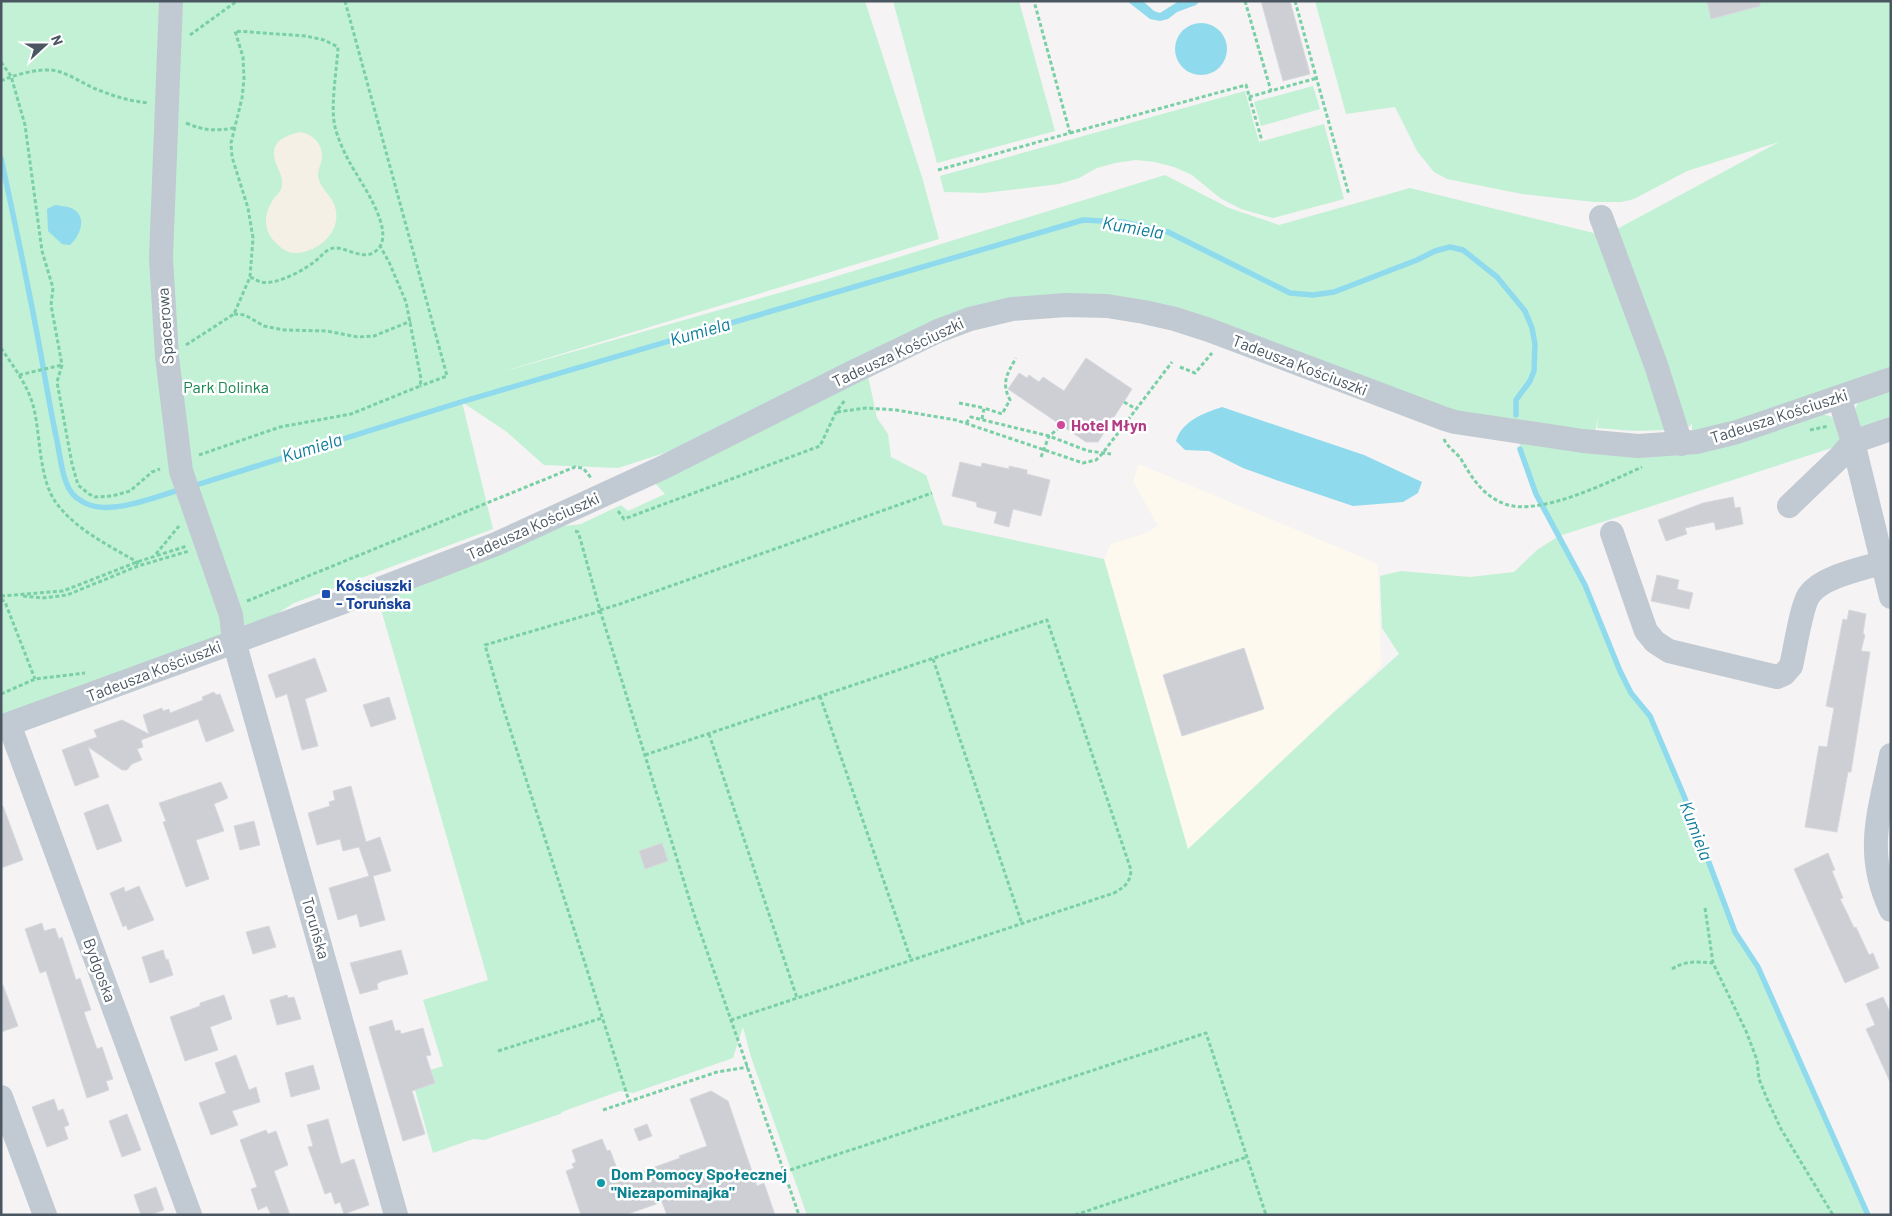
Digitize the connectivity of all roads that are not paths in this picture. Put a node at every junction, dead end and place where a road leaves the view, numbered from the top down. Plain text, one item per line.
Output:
1 (171, 1) edge
2 (1601, 216) dead end
3 (1891, 379) edge
4 (1839, 397) junction
5 (1891, 429) edge
6 (1852, 442) junction
7 (1681, 444) junction
8 (1789, 506) dead end
9 (1612, 533) dead end
10 (1887, 562) edge
11 (1891, 597) edge
12 (234, 641) junction
13 (5, 726) edge
14 (1891, 756) edge
15 (1891, 910) edge
16 (1, 1097) edge
17 (45, 1215) edge
18 (190, 1215) edge
19 (396, 1215) edge

1 - 12 street, Spacerowa
2 - 7 street
3 - 4 street, Tadeusza Kościuszki
4 - 6 street
4 - 7 street, Tadeusza Kościuszki
5 - 6 street
6 - 8 street
6 - 10 street
7 - 12 street, Tadeusza Kościuszki
9 - 10 street
10 - 11 street
12 - 13 street, Tadeusza Kościuszki
12 - 19 street, Toruńska
13 - 18 street, Bydgoska
14 - 15 street
16 - 17 street

